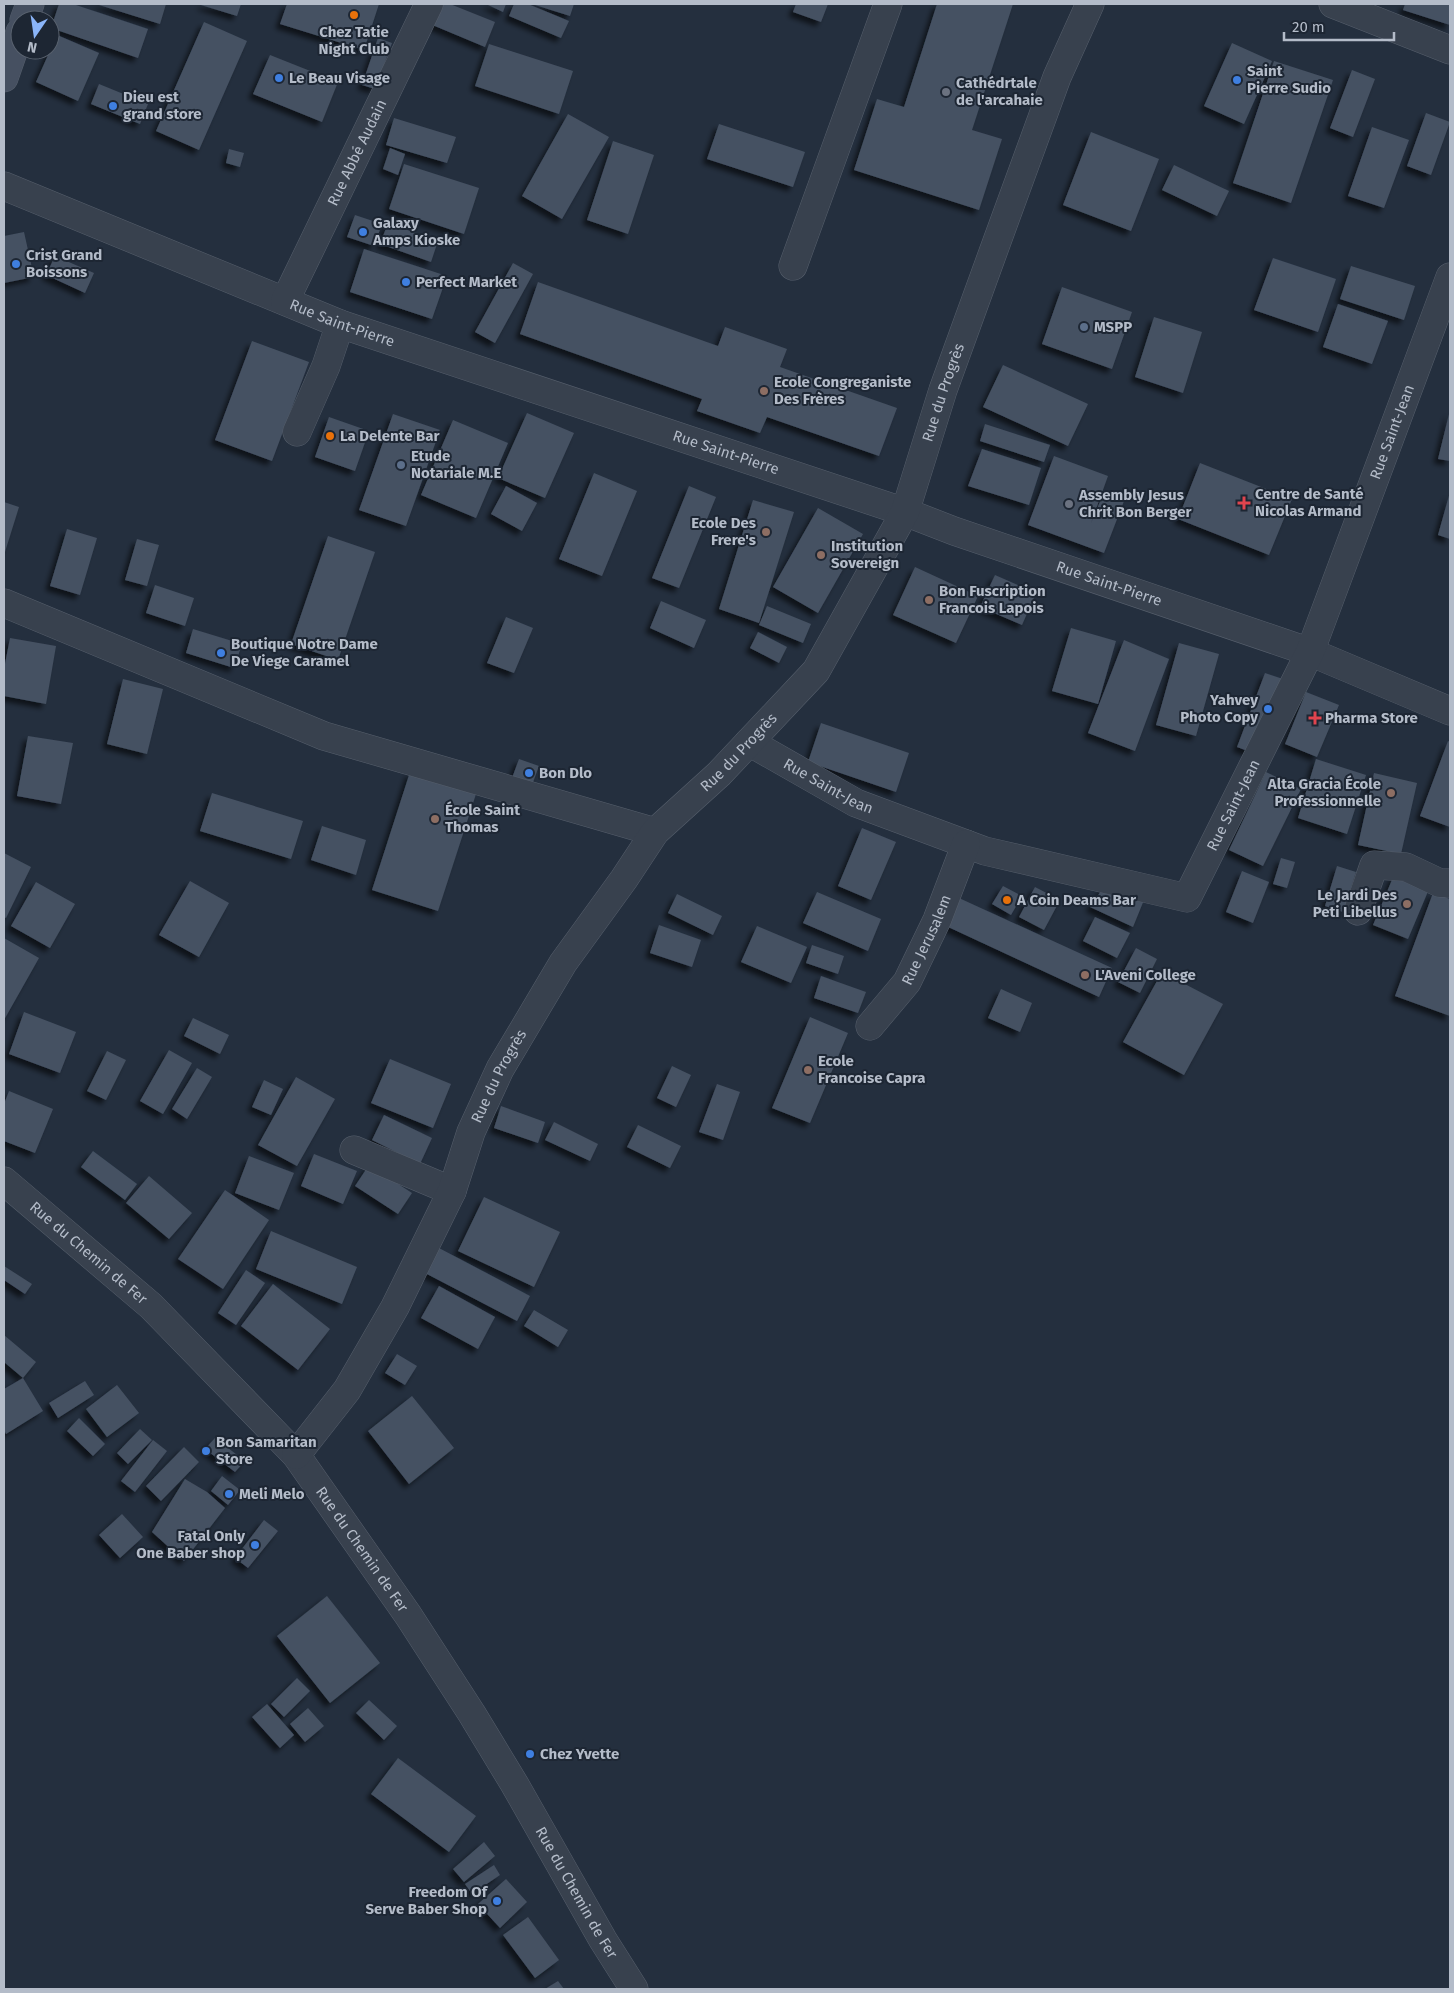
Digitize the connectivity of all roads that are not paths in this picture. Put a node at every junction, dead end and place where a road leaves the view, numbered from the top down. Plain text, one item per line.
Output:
1 (429, 4) edge
2 (888, 4) edge
3 (1090, 4) edge
4 (1333, 4) edge
5 (1450, 50) edge
6 (10, 60) edge
7 (4, 78) edge
8 (4, 186) edge
9 (793, 266) dead end
10 (1450, 277) edge
11 (285, 301) junction
12 (340, 324) junction
13 (297, 432) dead end
14 (905, 512) junction
15 (4, 603) edge
16 (1310, 652) junction
17 (1450, 711) edge
18 (749, 742) junction
19 (655, 832) junction
20 (966, 844) junction
21 (1450, 883) edge
22 (1358, 911) dead end
23 (870, 1026) dead end
24 (354, 1150) dead end
25 (4, 1180) edge
26 (452, 1191) junction
27 (296, 1454) junction
28 (634, 1989) edge

1 - 11 street, Rue Abbé Audain
2 - 9 street
3 - 14 street, Rue du Progrès
4 - 5 street
6 - 7 street
8 - 11 street, Rue Saint-Pierre
10 - 16 street, Rue Saint-Jean
11 - 12 street, Rue Saint-Pierre
12 - 13 street
12 - 14 street, Rue Saint-Pierre
14 - 16 street, Rue Saint-Pierre
14 - 18 street, Rue du Progrès
15 - 19 street
16 - 17 street, Rue Saint-Pierre
16 - 20 street, Rue Saint-Jean
18 - 19 street, Rue du Progrès
18 - 20 street, Rue Saint-Jean
19 - 26 street, Rue du Progrès
20 - 23 street, Rue Jerusalem
21 - 22 street
24 - 26 street
25 - 27 street, Rue du Chemin de Fer
26 - 27 street, Rue du Progrès
27 - 28 street, Rue du Chemin de Fer

